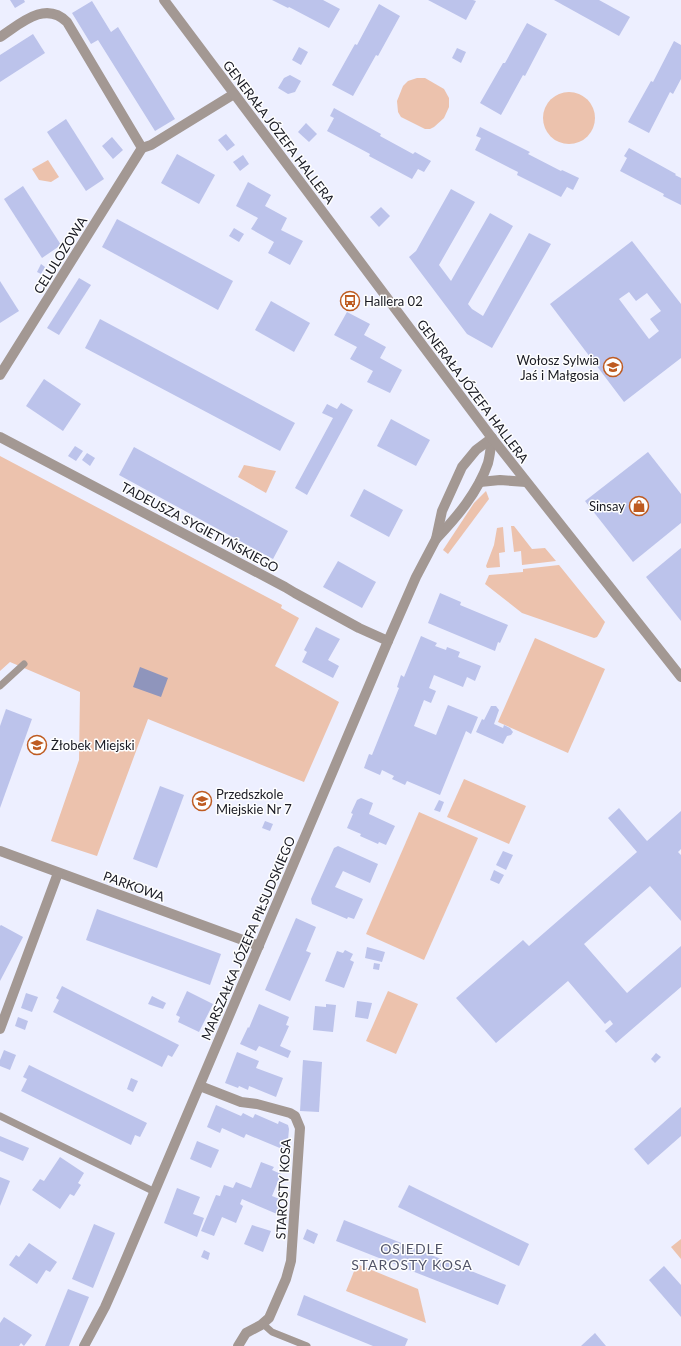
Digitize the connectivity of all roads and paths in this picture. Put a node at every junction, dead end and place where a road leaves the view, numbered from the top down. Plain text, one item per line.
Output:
1 (164, 0) edge
2 (0, 37) edge
3 (234, 94) junction
4 (142, 148) junction
5 (0, 375) edge
6 (0, 437) edge
7 (492, 438) junction
8 (480, 482) junction
9 (526, 482) junction
10 (436, 539) junction
11 (388, 641) junction
12 (24, 664) dead end
13 (681, 677) edge
14 (0, 686) edge
15 (0, 852) edge
16 (58, 873) junction
17 (259, 946) junction
18 (0, 1028) edge
19 (200, 1086) junction
20 (0, 1116) edge
21 (155, 1192) junction
22 (263, 1324) junction
23 (84, 1346) edge
24 (238, 1346) edge
25 (307, 1346) edge

1 - 3 street, GENERAŁA JÓZEFA HALLERA
2 - 4 street
3 - 4 street
3 - 7 street, GENERAŁA JÓZEFA HALLERA
4 - 5 street, CELULOZOWA
6 - 11 street, TADEUSZA SYGIETYŃSKIEGO
7 - 8 street, MARSZAŁKA JÓZEFA PIŁSUDSKIEGO
7 - 9 street, GENERAŁA JÓZEFA HALLERA
7 - 10 street, MARSZAŁKA JÓZEFA PIŁSUDSKIEGO
8 - 9 street
8 - 10 street, MARSZAŁKA JÓZEFA PIŁSUDSKIEGO
9 - 13 street, GENERAŁA JÓZEFA HALLERA
10 - 11 street, MARSZAŁKA JÓZEFA PIŁSUDSKIEGO
11 - 17 street, MARSZAŁKA JÓZEFA PIŁSUDSKIEGO
12 - 14 lane
15 - 16 street, PARKOWA
16 - 17 street, PARKOWA
16 - 18 street
17 - 19 street, MARSZAŁKA JÓZEFA PIŁSUDSKIEGO
19 - 21 street, MARSZAŁKA JÓZEFA PIŁSUDSKIEGO
19 - 22 street, STAROSTY KOSA
20 - 21 lane
21 - 23 street, MARSZAŁKA JÓZEFA PIŁSUDSKIEGO
22 - 24 street, STAROSTY KOSA
22 - 25 lane

